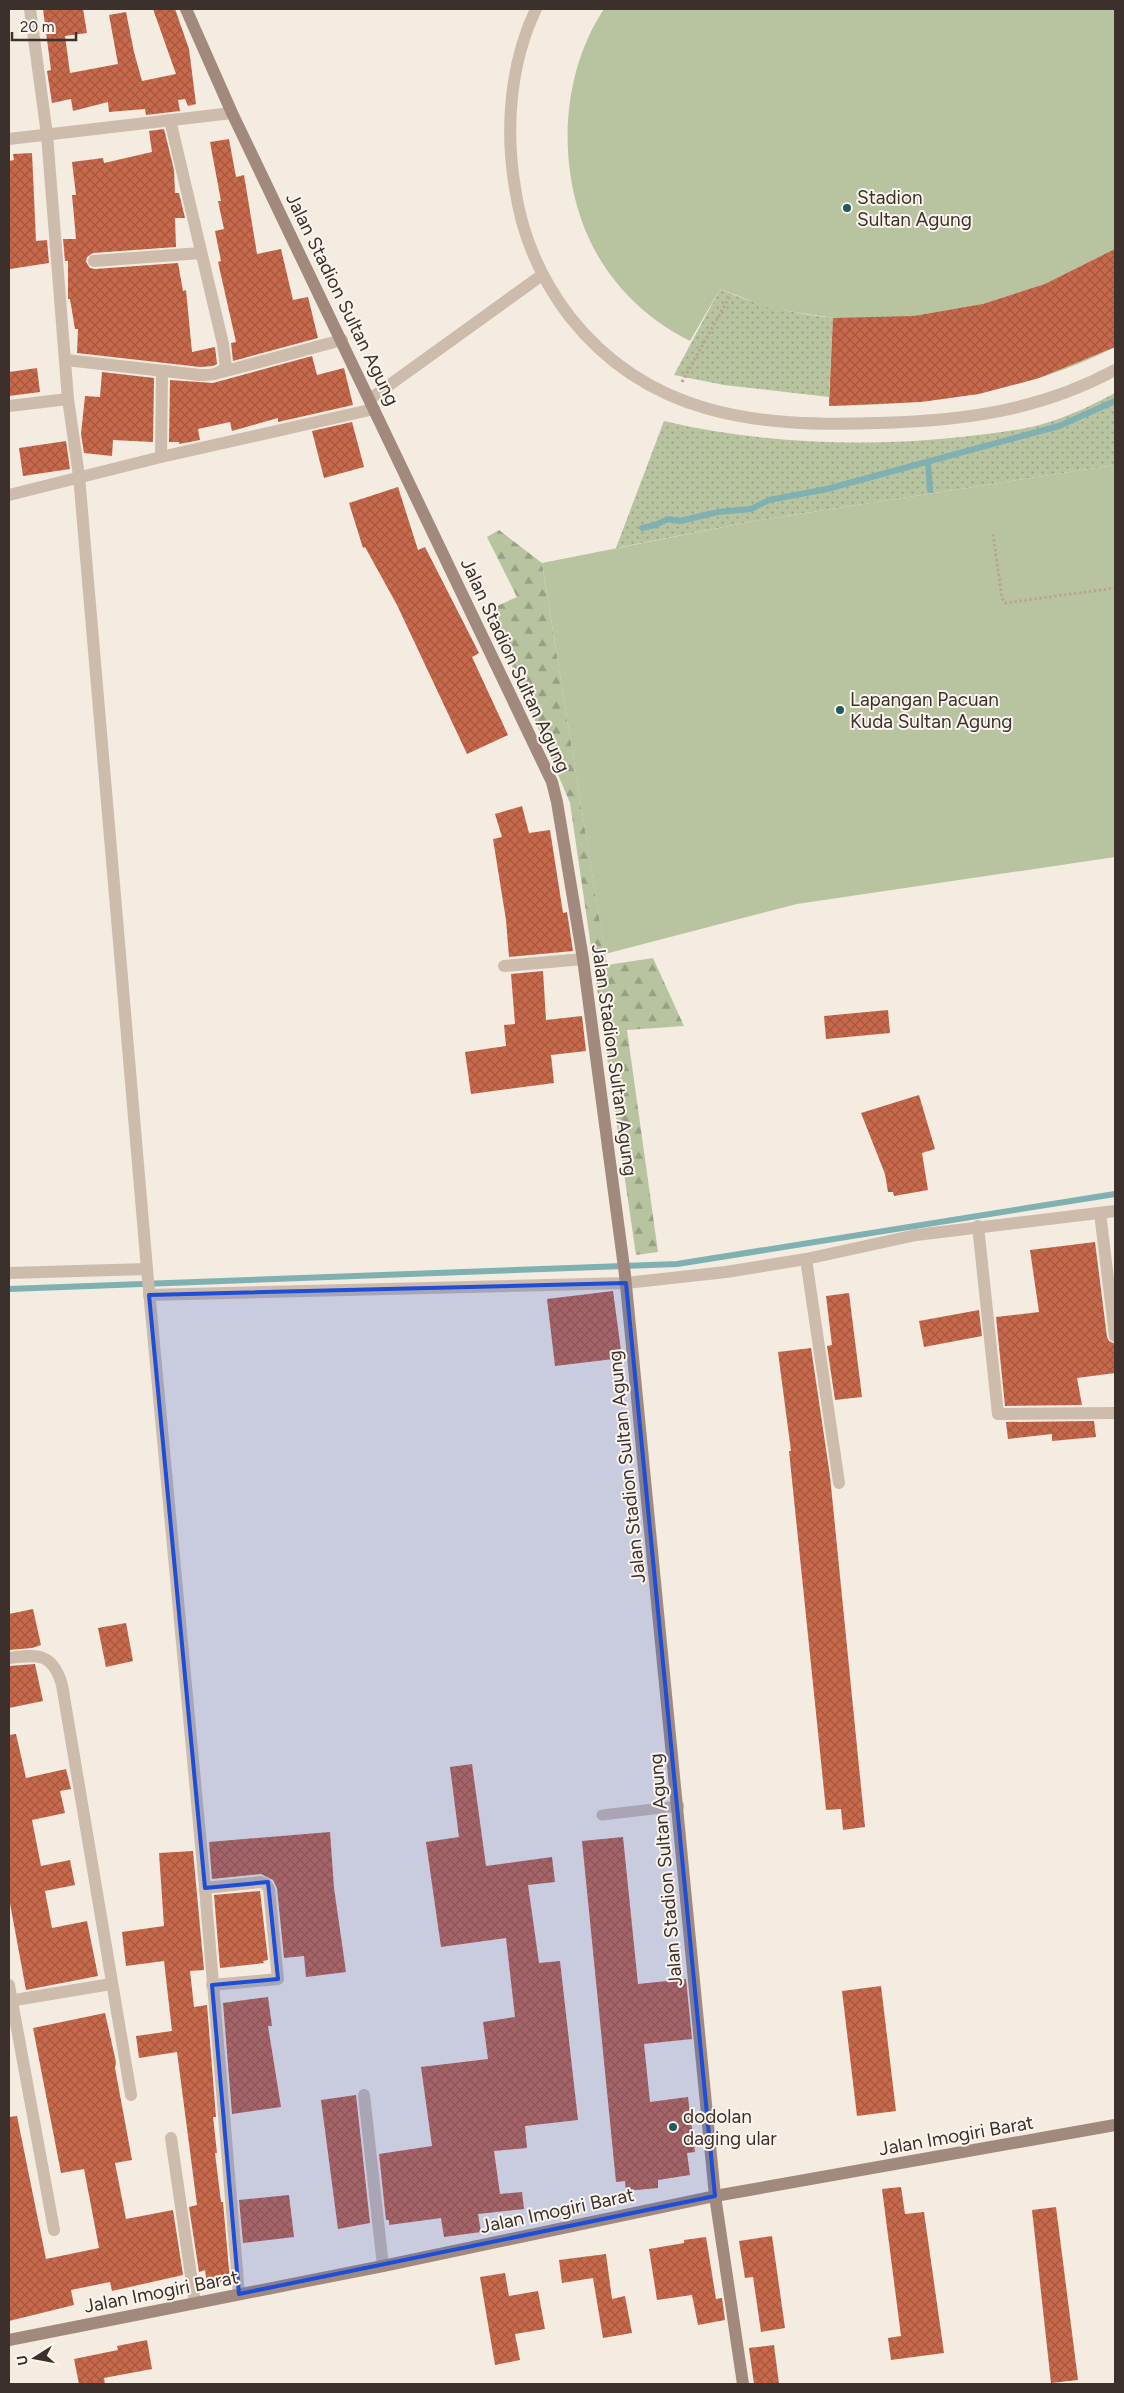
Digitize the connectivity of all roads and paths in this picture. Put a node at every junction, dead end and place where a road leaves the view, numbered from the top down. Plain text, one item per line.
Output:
1 (30, 9) edge
2 (186, 9) edge
3 (536, 9) edge
4 (232, 113) junction
5 (170, 120) junction
6 (47, 135) junction
7 (9, 139) edge
8 (201, 253) junction
9 (94, 261) dead end
10 (542, 275) junction
11 (731, 294) dead end
12 (342, 340) junction
13 (66, 360) junction
14 (1115, 370) edge
15 (162, 371) junction
16 (222, 372) junction
17 (673, 398) junction
18 (68, 399) junction
19 (372, 404) junction
20 (9, 406) edge
21 (161, 456) junction
22 (79, 476) junction
23 (9, 495) edge
24 (993, 534) dead end
25 (1115, 588) edge
26 (583, 959) junction
27 (504, 966) dead end
28 (1115, 1211) edge
29 (1100, 1213) junction
30 (978, 1226) junction
31 (806, 1259) junction
32 (9, 1273) edge
33 (626, 1279) junction
34 (148, 1282) junction
35 (1115, 1336) edge
36 (1115, 1413) edge
37 (839, 1483) dead end
38 (9, 1658) edge
39 (678, 1806) junction
40 (602, 1815) dead end
41 (205, 1888) junction
42 (111, 1984) junction
43 (9, 1985) edge
44 (212, 1985) junction
45 (10, 2000) edge
46 (131, 2095) dead end
47 (364, 2095) dead end
48 (1115, 2125) edge
49 (171, 2138) dead end
50 (715, 2196) junction
51 (54, 2230) dead end
52 (383, 2266) junction
53 (239, 2294) junction
54 (195, 2303) junction
55 (9, 2340) edge
56 (743, 2384) edge

1 - 6 street
2 - 4 main road, Jalan Stadion Sultan Agung
3 - 10 street
4 - 5 street
4 - 12 main road, Jalan Stadion Sultan Agung
5 - 6 street
5 - 8 street
6 - 7 street
6 - 13 street
8 - 9 street
8 - 16 street
10 - 17 street
10 - 19 street
11 - 17 path
12 - 16 street
12 - 19 main road, Jalan Stadion Sultan Agung
13 - 15 street
13 - 18 street
14 - 17 street
15 - 16 street
15 - 21 street
18 - 20 street
18 - 22 street
19 - 21 street
19 - 26 main road, Jalan Stadion Sultan Agung
21 - 22 street
22 - 23 street
22 - 34 street
24 - 25 path
26 - 27 street
26 - 33 main road, Jalan Stadion Sultan Agung
28 - 29 street
29 - 30 street
29 - 35 street
30 - 31 street
30 - 36 street
31 - 33 street
31 - 37 street
32 - 34 street
33 - 34 street
33 - 39 main road, Jalan Stadion Sultan Agung
34 - 41 street
38 - 42 street
39 - 40 lane
39 - 50 main road, Jalan Stadion Sultan Agung
41 - 44 street
41 - 44 street
42 - 45 street
42 - 46 street
43 - 45 street
44 - 53 street
45 - 51 street
47 - 52 street
48 - 50 main road, Jalan Imogiri Barat
49 - 54 street
50 - 52 main road, Jalan Imogiri Barat
50 - 56 main road, Jalan Stadion Sultan Agung
52 - 53 main road, Jalan Imogiri Barat
53 - 54 main road, Jalan Imogiri Barat
54 - 55 main road, Jalan Imogiri Barat

